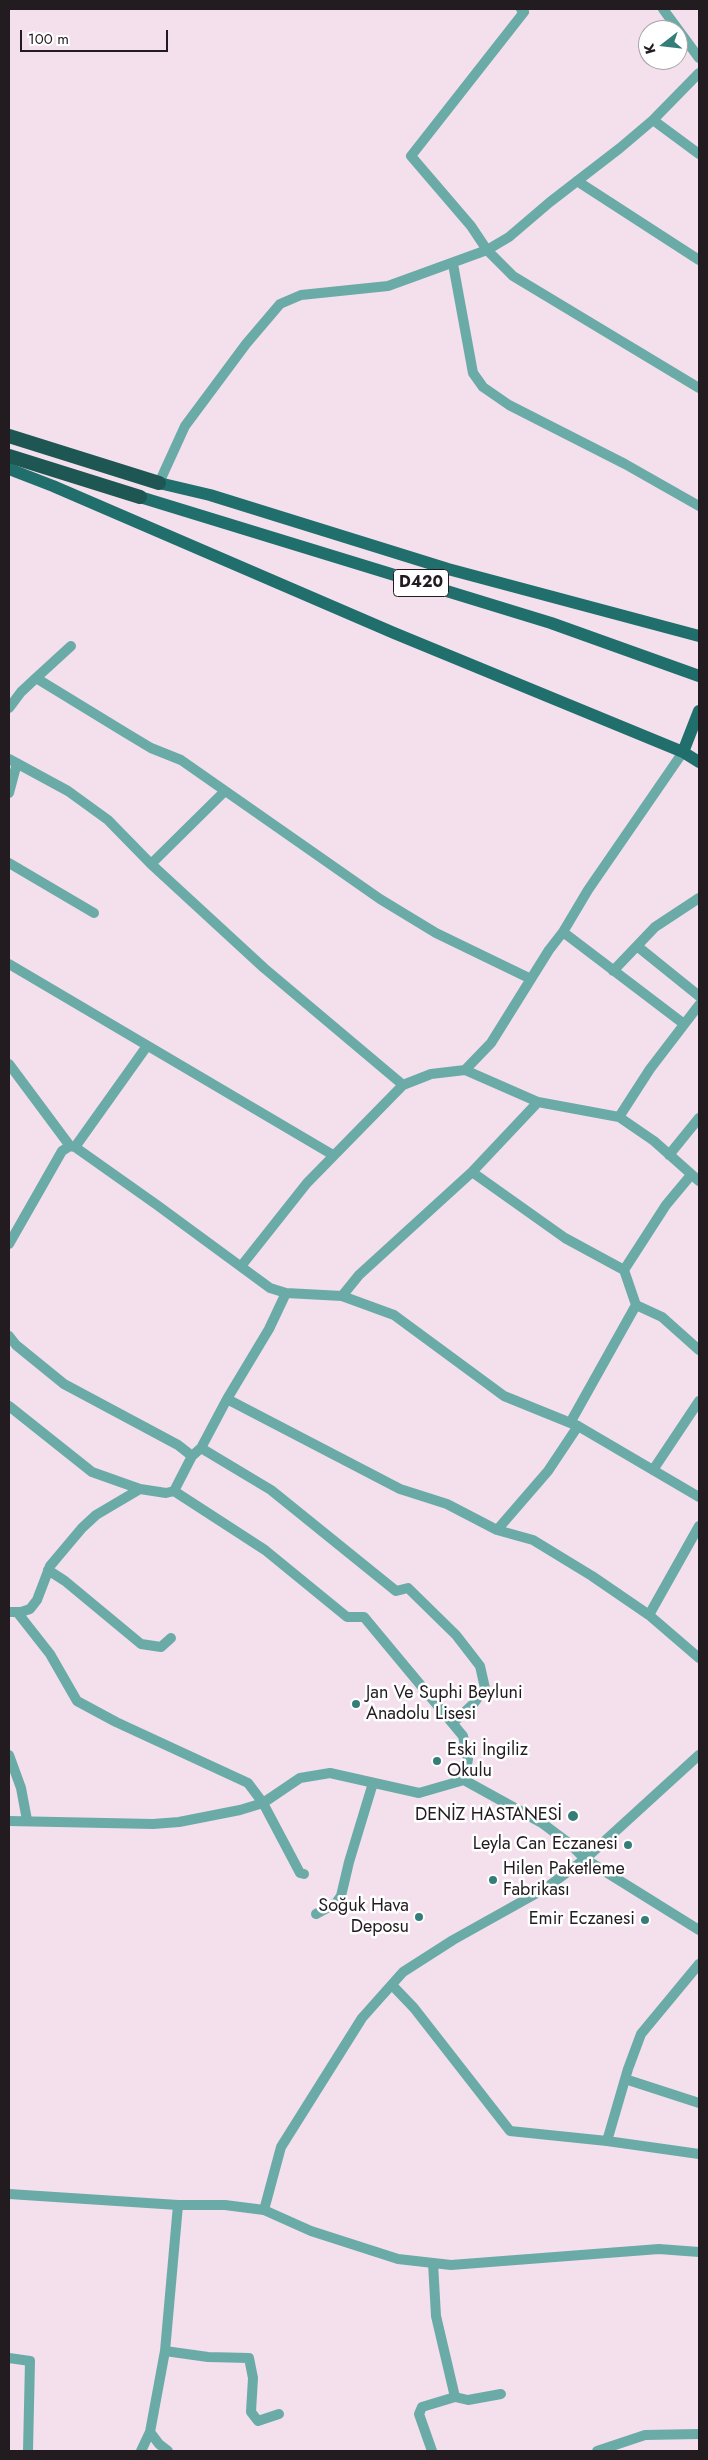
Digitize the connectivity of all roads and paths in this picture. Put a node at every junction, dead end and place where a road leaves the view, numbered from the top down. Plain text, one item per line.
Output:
1 (521, 9) edge
2 (663, 9) edge
3 (699, 58) edge
4 (699, 74) edge
5 (653, 120) junction
6 (699, 154) edge
7 (577, 180) junction
8 (487, 250) junction
9 (699, 260) edge
10 (453, 264) junction
11 (699, 388) edge
12 (9, 436) edge
13 (9, 456) edge
14 (9, 469) edge
15 (159, 483) junction
16 (140, 497) joint
17 (699, 506) edge
18 (699, 636) edge
19 (71, 646) dead end
20 (699, 676) edge
21 (36, 678) junction
22 (9, 708) edge
23 (699, 712) edge
24 (683, 752) junction
25 (13, 761) edge
26 (699, 762) edge
27 (225, 791) junction
28 (9, 793) edge
29 (9, 863) edge
30 (151, 864) junction
31 (699, 898) edge
32 (94, 913) dead end
33 (563, 932) junction
34 (637, 946) junction
35 (9, 964) edge
36 (613, 971) junction
37 (531, 979) junction
38 (699, 996) edge
39 (699, 1005) edge
40 (684, 1024) junction
41 (147, 1046) junction
42 (9, 1064) edge
43 (465, 1070) junction
44 (403, 1085) junction
45 (538, 1102) junction
46 (619, 1117) junction
47 (699, 1118) edge
48 (72, 1146) junction
49 (334, 1155) junction
50 (669, 1156) junction
51 (472, 1172) junction
52 (695, 1178) edge
53 (9, 1244) edge
54 (242, 1265) junction
55 (624, 1270) junction
56 (286, 1293) junction
57 (342, 1296) junction
58 (636, 1305) junction
59 (9, 1336) edge
60 (699, 1350) edge
61 (227, 1398) junction
62 (699, 1401) edge
63 (9, 1406) edge
64 (574, 1425) junction
65 (201, 1448) junction
66 (192, 1456) junction
67 (653, 1470) junction
68 (140, 1489) junction
69 (174, 1491) junction
70 (699, 1497) edge
71 (699, 1526) edge
72 (498, 1530) junction
73 (48, 1570) junction
74 (13, 1612) edge
75 (649, 1615) junction
76 (171, 1638) dead end
77 (699, 1658) edge
78 (453, 1723) junction
79 (9, 1755) edge
80 (699, 1755) edge
81 (464, 1780) junction
82 (373, 1783) junction
83 (263, 1803) junction
84 (9, 1820) edge
85 (27, 1820) junction
86 (584, 1859) junction
87 (304, 1874) dead end
88 (316, 1914) dead end
89 (699, 1930) edge
90 (699, 1964) edge
91 (392, 1985) junction
92 (625, 2079) junction
93 (699, 2103) edge
94 (607, 2141) junction
95 (699, 2154) edge
96 (9, 2194) edge
97 (178, 2205) junction
98 (264, 2210) junction
99 (699, 2252) edge
100 (433, 2263) junction
101 (165, 2351) junction
102 (9, 2358) edge
103 (501, 2394) dead end
104 (455, 2397) junction
105 (279, 2414) dead end
106 (150, 2432) junction
107 (699, 2434) edge
108 (28, 2451) edge
109 (141, 2451) edge
110 (168, 2451) edge
111 (432, 2451) edge
112 (597, 2451) edge

1 - 8 street
2 - 3 street
4 - 5 street
5 - 6 street
5 - 7 street
7 - 8 street
7 - 9 street
8 - 10 street
8 - 11 street
10 - 15 street
10 - 17 street
12 - 15 highway
13 - 16 highway, D420
14 - 24 main road
15 - 18 main road
16 - 20 main road, D420
19 - 21 street
21 - 22 street
21 - 27 street
23 - 24 main road
24 - 26 main road
24 - 33 street
25 - 28 street
25 - 30 street
27 - 30 street
27 - 37 street
29 - 32 street
30 - 44 street
31 - 34 street
33 - 36 street
33 - 37 street
34 - 36 street
34 - 38 street
35 - 41 street
36 - 40 street
37 - 43 street
39 - 40 street
40 - 46 street
41 - 48 street
41 - 49 street
42 - 48 street
43 - 44 street
43 - 45 street
44 - 49 street
45 - 46 street
45 - 51 street
46 - 50 street
47 - 50 street
48 - 53 street
48 - 54 street
49 - 54 street
50 - 52 street
51 - 55 street
51 - 57 street
52 - 55 street
54 - 56 street
55 - 58 street
56 - 57 street
56 - 61 street
57 - 64 street
58 - 60 street
58 - 64 street
59 - 66 street
61 - 65 street
61 - 72 street
62 - 67 street
63 - 68 street
64 - 67 street
64 - 72 street
65 - 66 street
65 - 78 street
66 - 69 street
67 - 70 street
68 - 69 street
68 - 73 street
69 - 78 street
71 - 75 street
72 - 75 street
73 - 74 street
73 - 76 street
74 - 83 street
75 - 77 street
78 - 81 street
79 - 85 street
80 - 86 street
81 - 82 street
81 - 86 street
82 - 83 street
82 - 88 street
83 - 85 street
83 - 87 street
84 - 85 street
86 - 89 street
86 - 91 street
90 - 92 street
91 - 94 street
91 - 98 street
92 - 93 street
92 - 94 street
94 - 95 street
96 - 97 street
97 - 98 street
97 - 101 street
98 - 100 street
99 - 100 street
100 - 104 street
101 - 105 street
101 - 106 street
102 - 108 street
103 - 104 street
104 - 111 street
106 - 109 street
106 - 110 street
107 - 112 street

